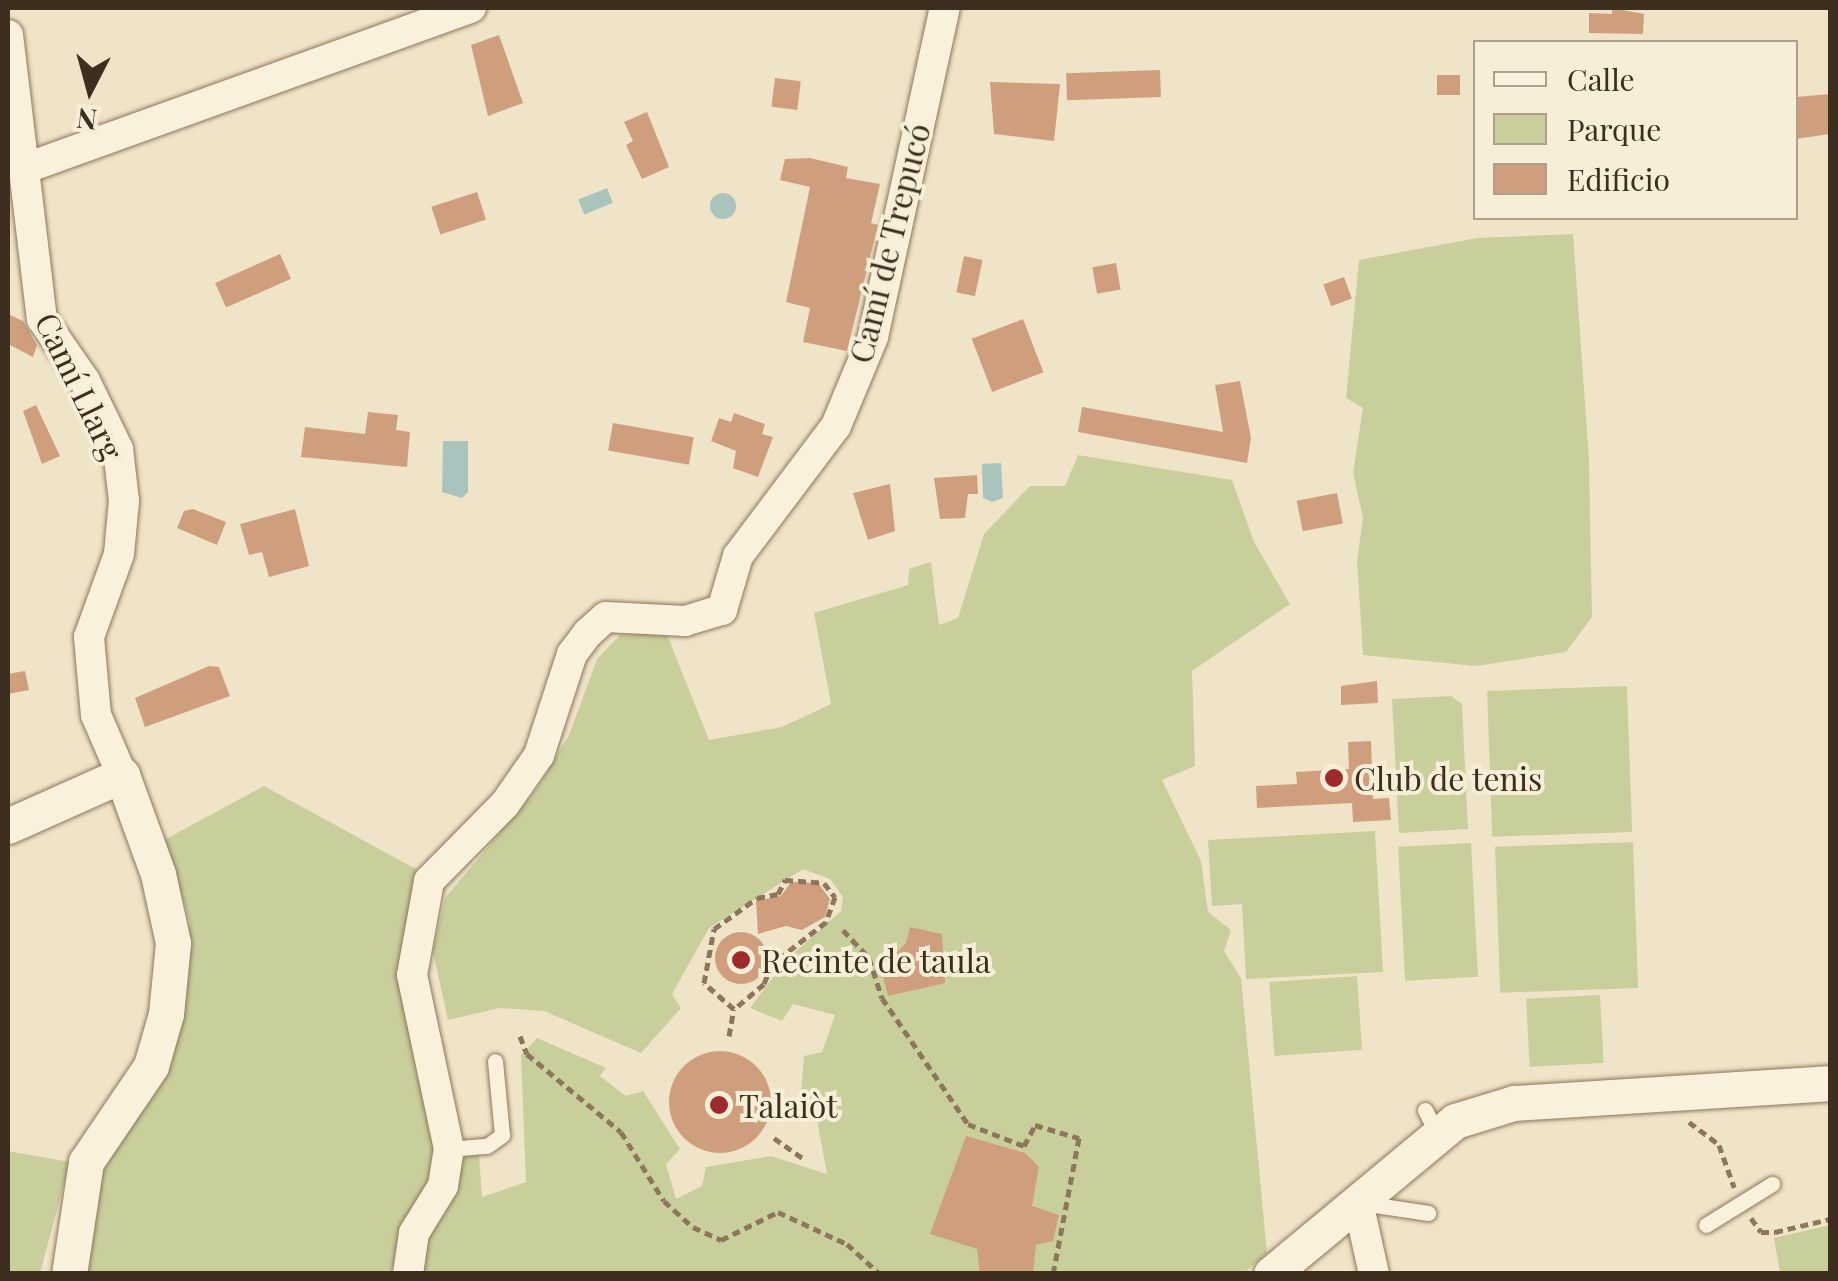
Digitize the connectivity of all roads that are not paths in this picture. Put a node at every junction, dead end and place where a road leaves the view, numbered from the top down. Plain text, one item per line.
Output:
1 (471, 8) edge
2 (945, 8) edge
3 (8, 35) edge
4 (26, 168) junction
5 (122, 775) junction
6 (8, 826) edge
7 (495, 1061) dead end
8 (1830, 1083) edge
9 (449, 1149) junction
10 (1772, 1184) dead end
11 (1358, 1202) junction
12 (1428, 1213) dead end
13 (1706, 1226) dead end
14 (63, 1271) edge
15 (408, 1274) edge
16 (1271, 1274) edge
17 (1374, 1274) edge

1 - 4 street
2 - 9 street, Camí de Trepucó
3 - 4 street, Camí Llarg
4 - 5 street, Camí Llarg
5 - 6 street
5 - 14 street, Camí Llarg
7 - 9 lane
8 - 11 street
9 - 15 street, Camí de Trepucó
10 - 13 lane
11 - 12 lane
11 - 16 street
11 - 17 street

